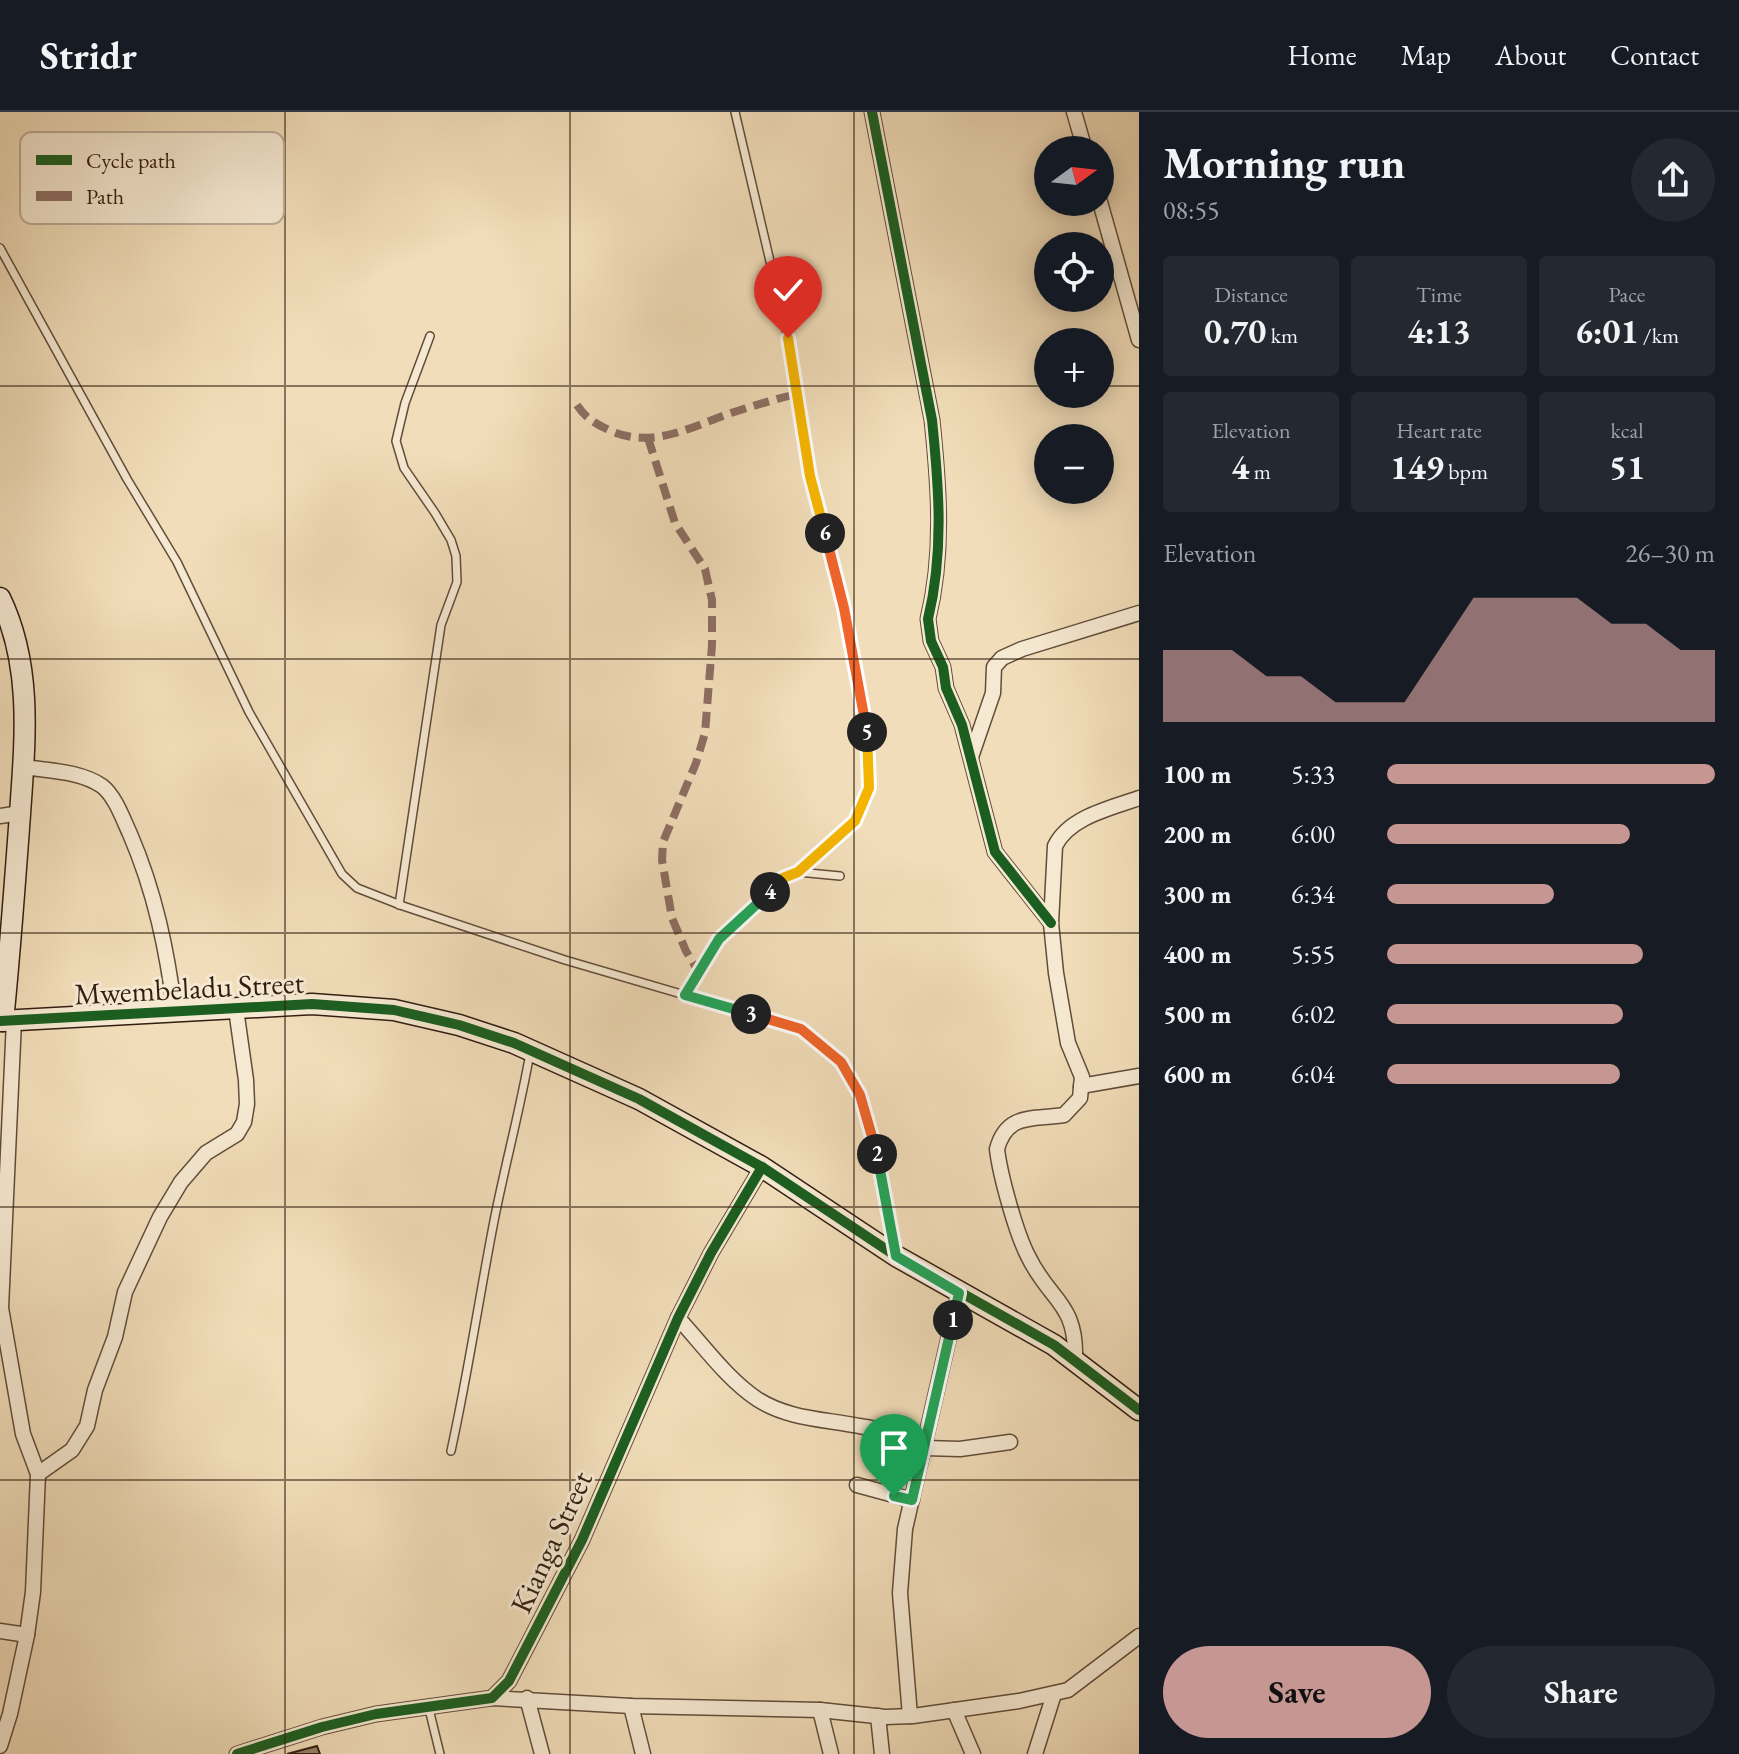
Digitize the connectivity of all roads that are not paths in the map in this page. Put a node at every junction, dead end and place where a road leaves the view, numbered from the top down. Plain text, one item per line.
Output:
1 (735, 112) edge
2 (872, 112) edge
3 (1074, 112) edge
4 (1081, 136) edge
5 (1104, 216) edge
6 (0, 248) edge
7 (430, 336) dead end
8 (1139, 340) edge
9 (0, 598) edge
10 (1139, 613) edge
11 (971, 757) junction
12 (24, 767) junction
13 (1139, 798) edge
14 (10, 815) edge
15 (798, 872) junction
16 (840, 876) dead end
17 (399, 905) junction
18 (1051, 923) junction
19 (685, 995) junction
20 (236, 1009) junction
21 (175, 1013) junction
22 (6, 1021) edge
23 (531, 1051) junction
24 (1139, 1076) edge
25 (1081, 1086) junction
26 (762, 1167) junction
27 (896, 1256) junction
28 (959, 1293) junction
29 (678, 1318) junction
30 (1075, 1360) junction
31 (1139, 1410) edge
32 (1010, 1442) dead end
33 (925, 1445) junction
34 (451, 1451) dead end
35 (38, 1474) junction
36 (857, 1485) dead end
37 (912, 1500) junction
38 (0, 1631) edge
39 (27, 1635) junction
40 (1139, 1636) edge
41 (1054, 1694) junction
42 (492, 1698) junction
43 (527, 1698) junction
44 (631, 1706) junction
45 (429, 1709) junction
46 (820, 1710) junction
47 (954, 1710) junction
48 (5, 1714) edge
49 (878, 1716) junction
50 (910, 1716) junction
51 (0, 1746) edge
52 (237, 1754) edge
53 (440, 1754) edge
54 (542, 1754) edge
55 (643, 1754) edge
56 (831, 1754) edge
57 (882, 1754) edge
58 (973, 1754) edge
59 (1035, 1754) edge

1 - 15 lane
2 - 11 street
3 - 4 street
5 - 8 street
6 - 17 lane
7 - 17 lane
9 - 12 street
10 - 11 street
11 - 18 street
12 - 14 street
12 - 21 street
13 - 18 street
14 - 22 street
15 - 16 lane
15 - 19 lane
17 - 19 lane
18 - 25 street
19 - 27 lane
20 - 21 street, Mwembeladu Street
20 - 23 street, Mwembeladu Street
20 - 35 street
21 - 22 street, Mwembeladu Street
22 - 35 street
23 - 26 street, Mwembeladu Street
23 - 34 lane
24 - 25 street
25 - 30 street
26 - 27 street, Mwembeladu Street
26 - 29 street, Kianga Street
27 - 28 street, Mwembeladu Street
28 - 30 street, Mwembeladu Street
28 - 33 street
29 - 33 street
29 - 42 street, Kianga Street
30 - 31 street, Mwembeladu Street
32 - 33 street
33 - 37 street
35 - 39 street
36 - 37 street
37 - 50 street
38 - 39 street
39 - 48 street
40 - 41 street
41 - 47 street
41 - 59 street
42 - 43 street
42 - 45 street
43 - 44 street
43 - 54 street
44 - 46 street
44 - 55 street
45 - 52 street
45 - 53 lane
46 - 49 street
46 - 56 street
47 - 50 street
47 - 58 street
48 - 51 street
49 - 50 street
49 - 57 street

